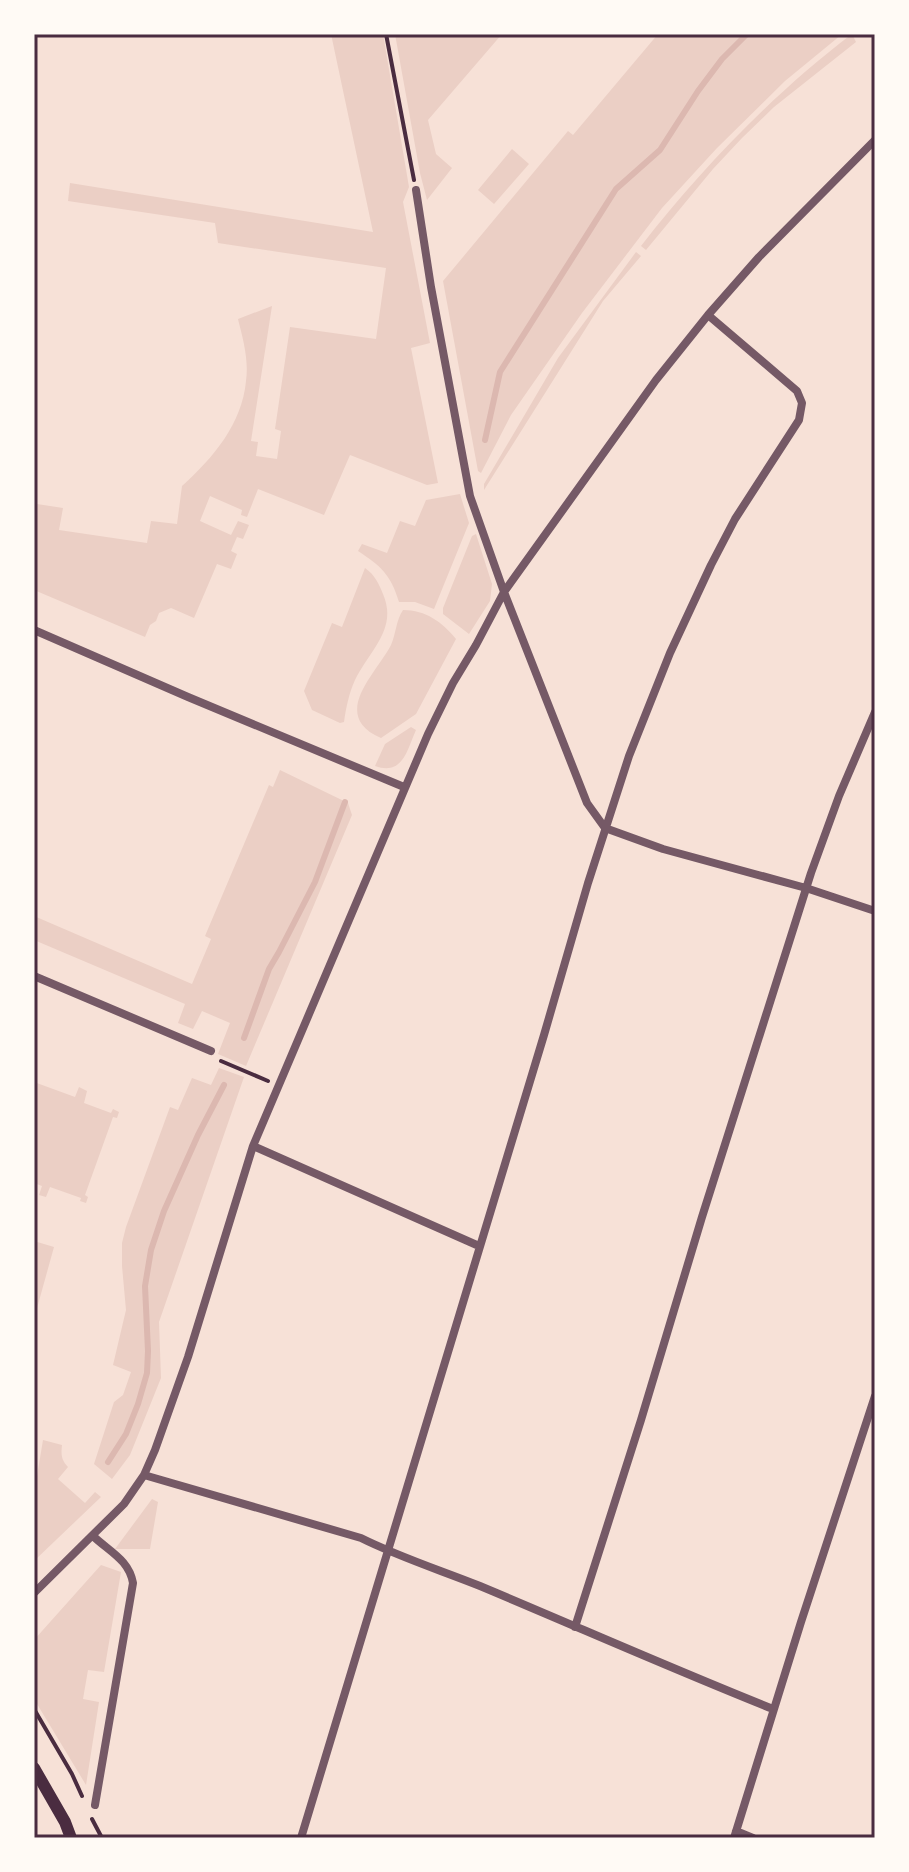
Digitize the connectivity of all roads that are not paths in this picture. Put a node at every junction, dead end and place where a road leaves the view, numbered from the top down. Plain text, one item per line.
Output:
1 (875, 140) edge
2 (416, 190) road end
3 (708, 315) junction
4 (504, 592) junction
5 (34, 630) edge
6 (875, 712) edge
7 (404, 787) junction
8 (605, 828) junction
9 (806, 888) junction
10 (875, 911) edge
11 (34, 976) edge
12 (211, 1051) road end
13 (253, 1146) junction
14 (479, 1246) junction
15 (875, 1396) edge
16 (144, 1475) junction
17 (93, 1536) junction
18 (387, 1551) junction
19 (34, 1593) edge
20 (575, 1627) junction
21 (773, 1709) junction
22 (34, 1768) edge
23 (95, 1805) dead end
24 (735, 1834) edge
25 (71, 1838) edge
26 (301, 1838) edge
27 (753, 1838) edge

1 - 3 street
2 - 4 street
3 - 4 street
3 - 8 street
4 - 7 street
4 - 8 street
5 - 7 street
6 - 9 street
7 - 13 street
8 - 9 street
8 - 14 street
9 - 10 street
9 - 20 street
11 - 12 street
13 - 14 street
13 - 16 street
14 - 18 street
15 - 21 street
16 - 17 street
16 - 18 street
17 - 19 street
17 - 23 street
18 - 20 street
18 - 26 street
20 - 21 street
21 - 24 street
22 - 25 main road
24 - 27 street

